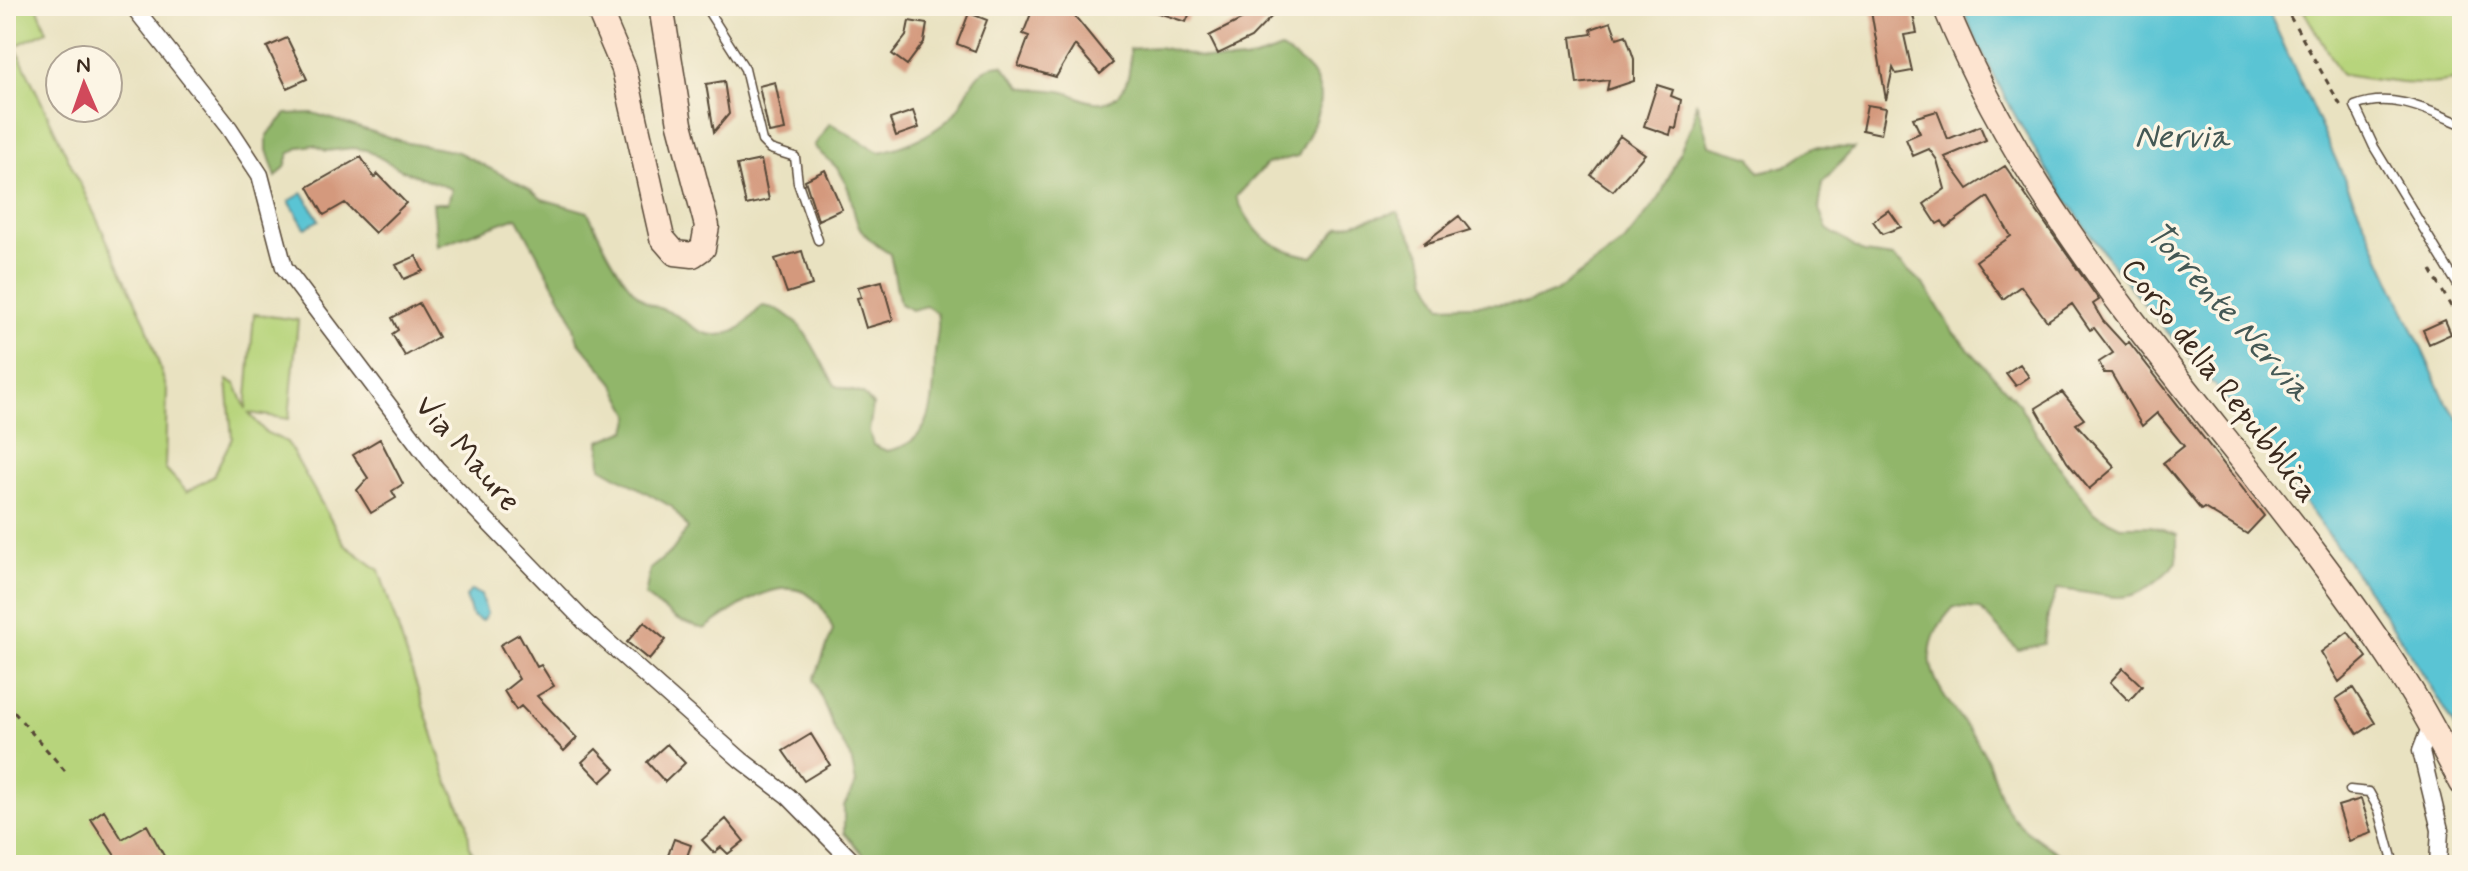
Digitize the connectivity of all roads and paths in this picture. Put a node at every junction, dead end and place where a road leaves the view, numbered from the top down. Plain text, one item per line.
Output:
1 (133, 6) edge
2 (597, 6) edge
3 (661, 6) edge
4 (705, 6) edge
5 (1945, 6) edge
6 (2459, 123) dead end
7 (818, 240) dead end
8 (2462, 292) edge
9 (6, 703) edge
10 (2431, 725) junction
11 (66, 772) dead end
12 (2462, 783) edge
13 (2350, 790) dead end
14 (6, 833) edge
15 (15, 865) edge
16 (856, 865) edge
17 (2394, 865) edge
18 (2438, 865) edge

1 - 16 street, Via Maure
2 - 3 main road
4 - 7 lane
5 - 10 main road, Corso della Repubblica
6 - 8 lane
9 - 11 path
10 - 12 main road, Corso della Repubblica
10 - 18 street
13 - 17 lane
14 - 15 path

